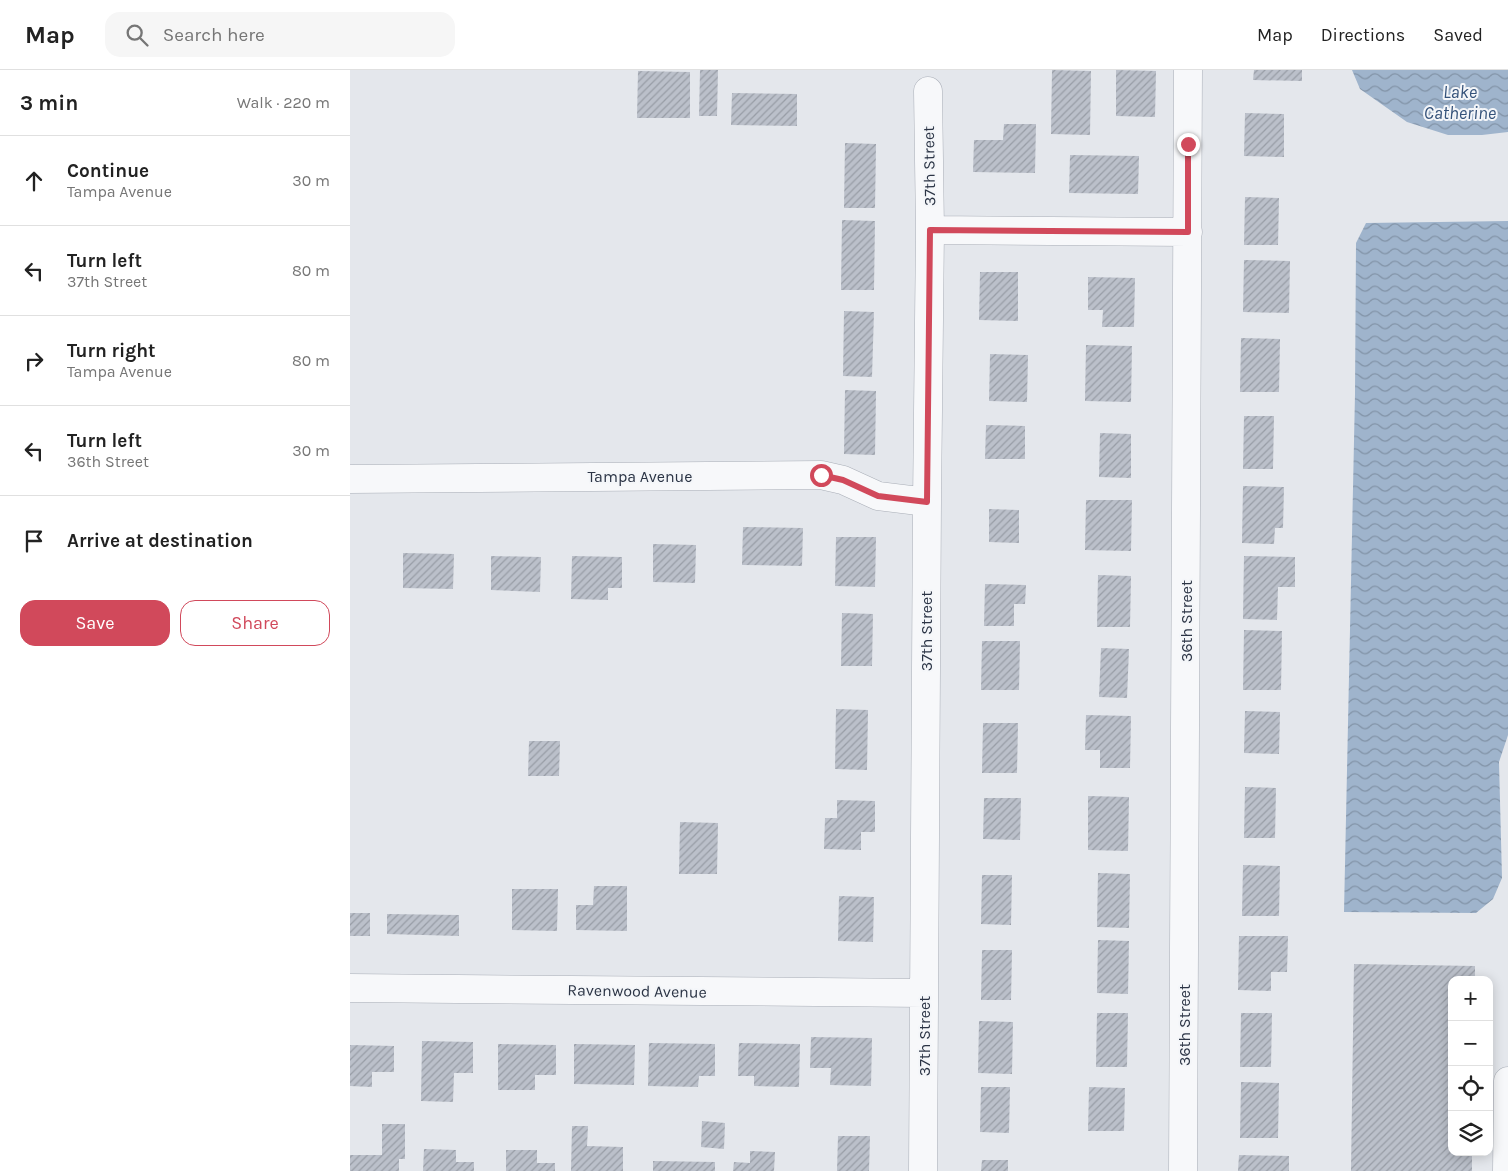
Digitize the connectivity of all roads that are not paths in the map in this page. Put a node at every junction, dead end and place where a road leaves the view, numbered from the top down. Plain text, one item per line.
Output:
1 (1188, 70) edge
2 (928, 91) dead end
3 (930, 230) junction
4 (1188, 232) junction
5 (350, 479) edge
6 (927, 502) junction
7 (350, 988) edge
8 (924, 993) junction
9 (1508, 1081) edge
10 (923, 1171) edge
11 (1183, 1171) edge
12 (1507, 1171) edge

1 - 4 street, 36th Street
2 - 3 street, 37th Street
3 - 4 street
3 - 6 street, 37th Street
4 - 11 street, 36th Street
5 - 6 street, Tampa Avenue
6 - 8 street, 37th Street
7 - 8 street, Ravenwood Avenue
8 - 10 street, 37th Street
9 - 12 street

